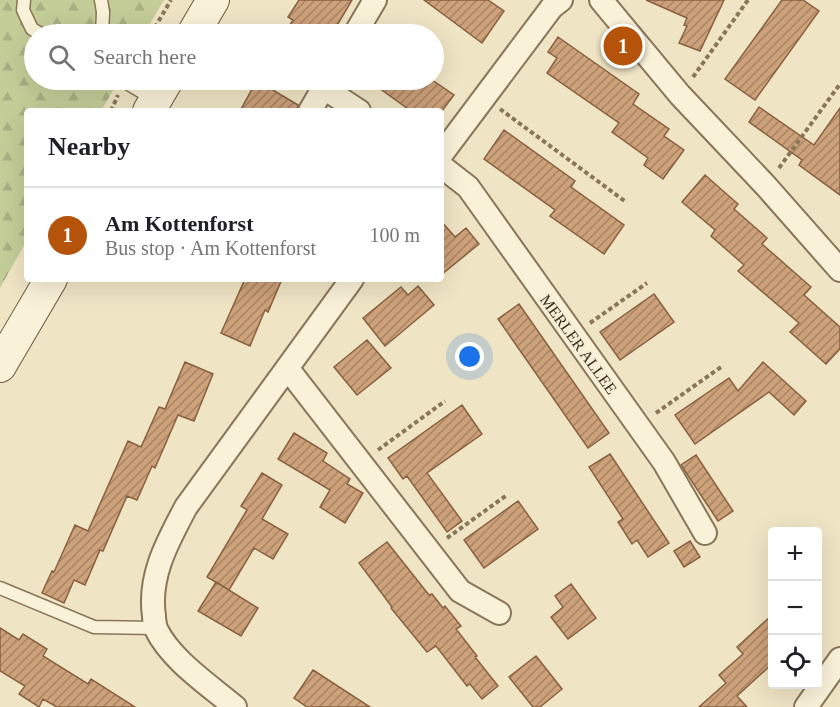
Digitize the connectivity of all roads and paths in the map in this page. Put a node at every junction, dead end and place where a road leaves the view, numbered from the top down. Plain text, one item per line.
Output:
1 (24, 0) edge
2 (101, 0) edge
3 (171, 0) edge
4 (213, 0) edge
5 (375, 0) edge
6 (601, 0) edge
7 (748, 0) edge
8 (552, 2) edge
9 (30, 24) edge
10 (102, 24) edge
11 (157, 24) edge
12 (200, 24) edge
13 (361, 24) edge
14 (840, 84) edge
15 (143, 90) edge
16 (322, 90) edge
17 (333, 90) edge
18 (680, 95) junction
19 (157, 97) edge
20 (485, 98) junction
21 (312, 108) edge
22 (355, 108) edge
23 (444, 151) edge
24 (444, 168) edge
25 (766, 186) junction
26 (626, 202) dead end
27 (840, 270) edge
28 (49, 282) edge
29 (350, 282) edge
30 (647, 283) dead end
31 (573, 335) junction
32 (0, 366) edge
33 (721, 367) dead end
34 (288, 369) junction
35 (445, 401) dead end
36 (638, 425) junction
37 (360, 462) junction
38 (507, 495) dead end
39 (705, 533) dead end
40 (429, 551) junction
41 (0, 588) edge
42 (499, 614) dead end
43 (156, 628) junction
44 (840, 658) edge
45 (235, 707) edge
46 (806, 707) edge

1 - 9 lane
2 - 10 lane
3 - 11 path
4 - 12 main road
5 - 13 street
6 - 18 street
7 - 18 path
8 - 20 street
14 - 25 path
15 - 19 lane
16 - 21 street
17 - 22 street
18 - 25 street
20 - 23 street
20 - 26 path
24 - 31 street, MERLER ALLEE
25 - 27 street
28 - 32 main road
29 - 34 street
30 - 31 path
31 - 36 street, MERLER ALLEE
33 - 36 path
34 - 37 street
34 - 43 street
35 - 37 path
36 - 39 street, MERLER ALLEE
37 - 40 street
38 - 40 path
40 - 42 street
41 - 43 lane
43 - 45 street
44 - 46 street

